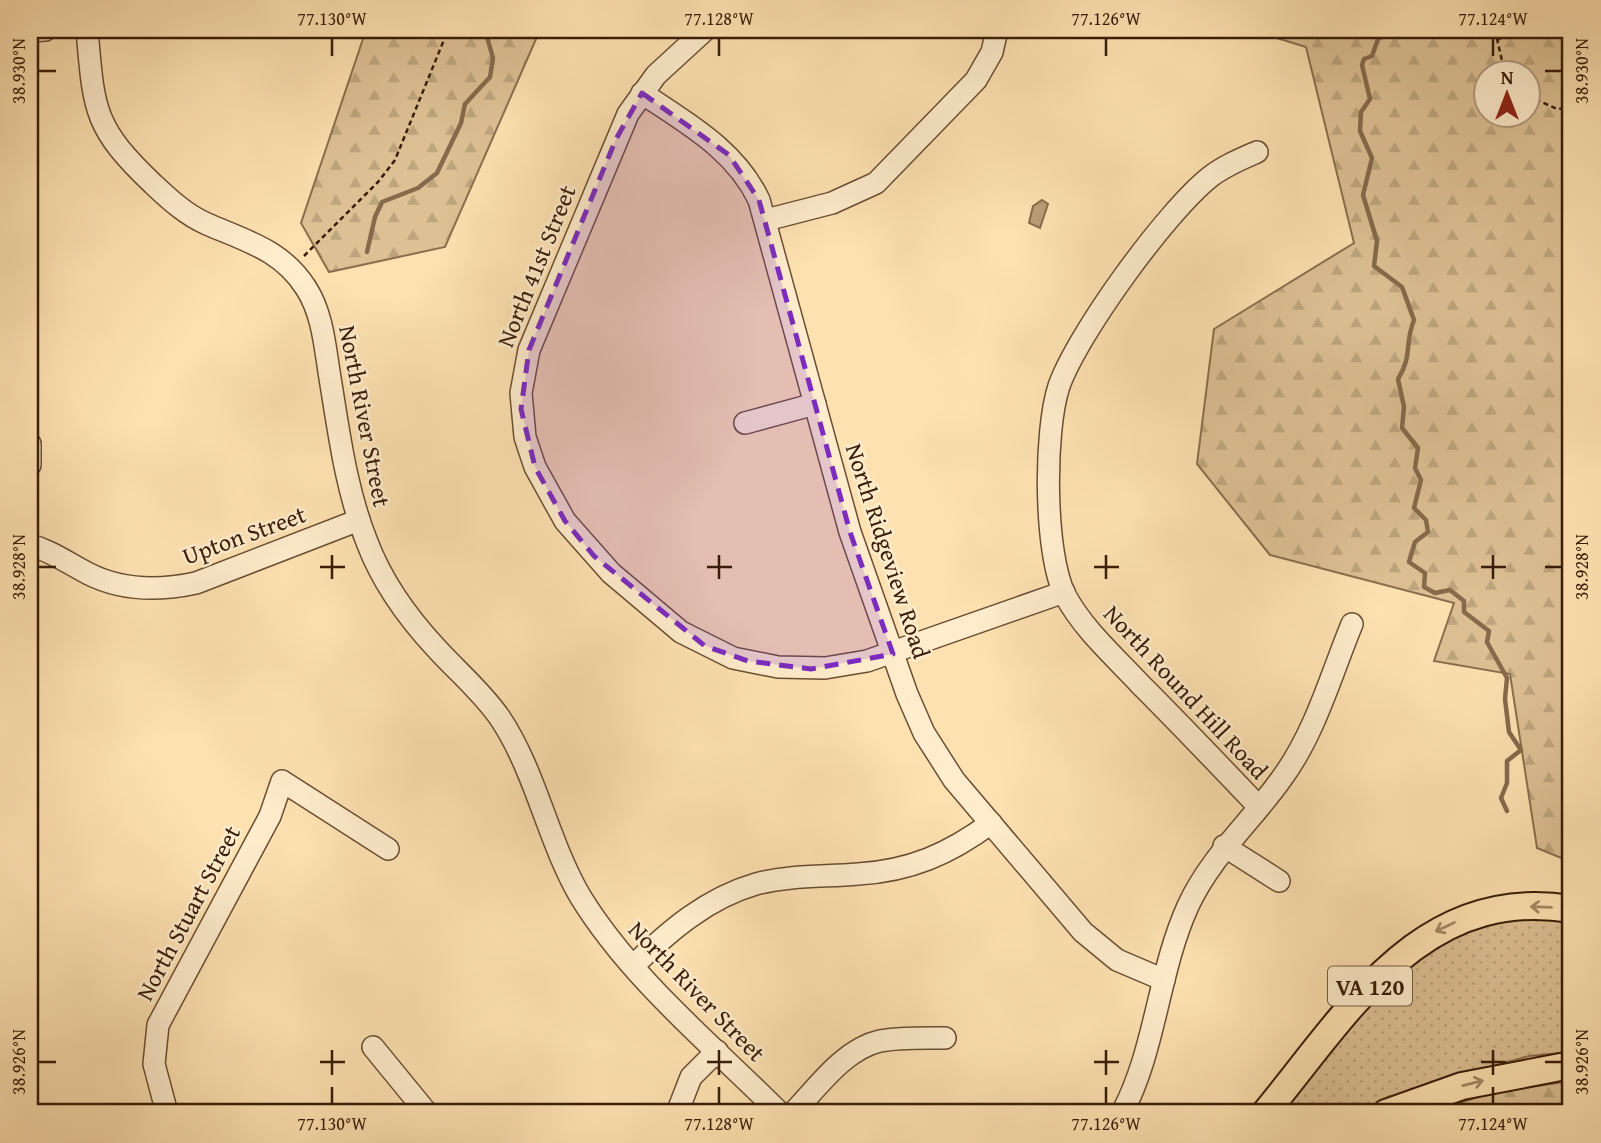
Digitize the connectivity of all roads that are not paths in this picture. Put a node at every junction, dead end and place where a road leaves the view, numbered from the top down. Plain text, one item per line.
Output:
1 (45, 30) edge
2 (87, 30) edge
3 (705, 30) edge
4 (997, 30) edge
5 (30, 31) edge
6 (642, 93) junction
7 (1257, 152) dead end
8 (766, 220) junction
9 (815, 404) junction
10 (745, 423) dead end
11 (30, 444) edge
12 (30, 465) edge
13 (359, 520) junction
14 (30, 545) edge
15 (1064, 592) junction
16 (1352, 624) dead end
17 (892, 654) junction
18 (1258, 806) junction
19 (991, 824) junction
20 (1224, 846) junction
21 (388, 849) dead end
22 (1279, 881) dead end
23 (1571, 909) edge
24 (633, 966) junction
25 (1164, 980) junction
26 (945, 1038) dead end
27 (373, 1047) dead end
28 (718, 1051) junction
29 (1571, 1065) edge
30 (167, 1113) edge
31 (426, 1113) edge
32 (677, 1113) edge
33 (780, 1113) edge
34 (793, 1113) edge
35 (1122, 1113) edge
36 (1265, 1113) edge
37 (1386, 1113) edge

1 - 5 street
2 - 13 street, North River Street
3 - 6 street, North 41st Street
4 - 8 street
6 - 8 street, North Ridgeview Road
6 - 17 street, North 41st Street
7 - 15 street, North Round Hill Road
8 - 9 street, North Ridgeview Road
9 - 10 street
9 - 17 street, North Ridgeview Road
11 - 12 street
13 - 14 street, Upton Street
13 - 24 street, North River Street
15 - 17 street, North 41st Street
15 - 18 street, North Round Hill Road
16 - 18 street
17 - 19 street, North Ridgeview Road
18 - 20 street
19 - 24 street
19 - 25 street, North Ridgeview Road
20 - 22 street
20 - 25 street
21 - 30 street, North Stuart Street
23 -> 36 main road, VA 120
24 - 28 street, North River Street
25 - 35 street
26 - 34 street
27 - 31 street
28 - 32 street
28 - 33 street, North River Street
37 -> 29 main road

